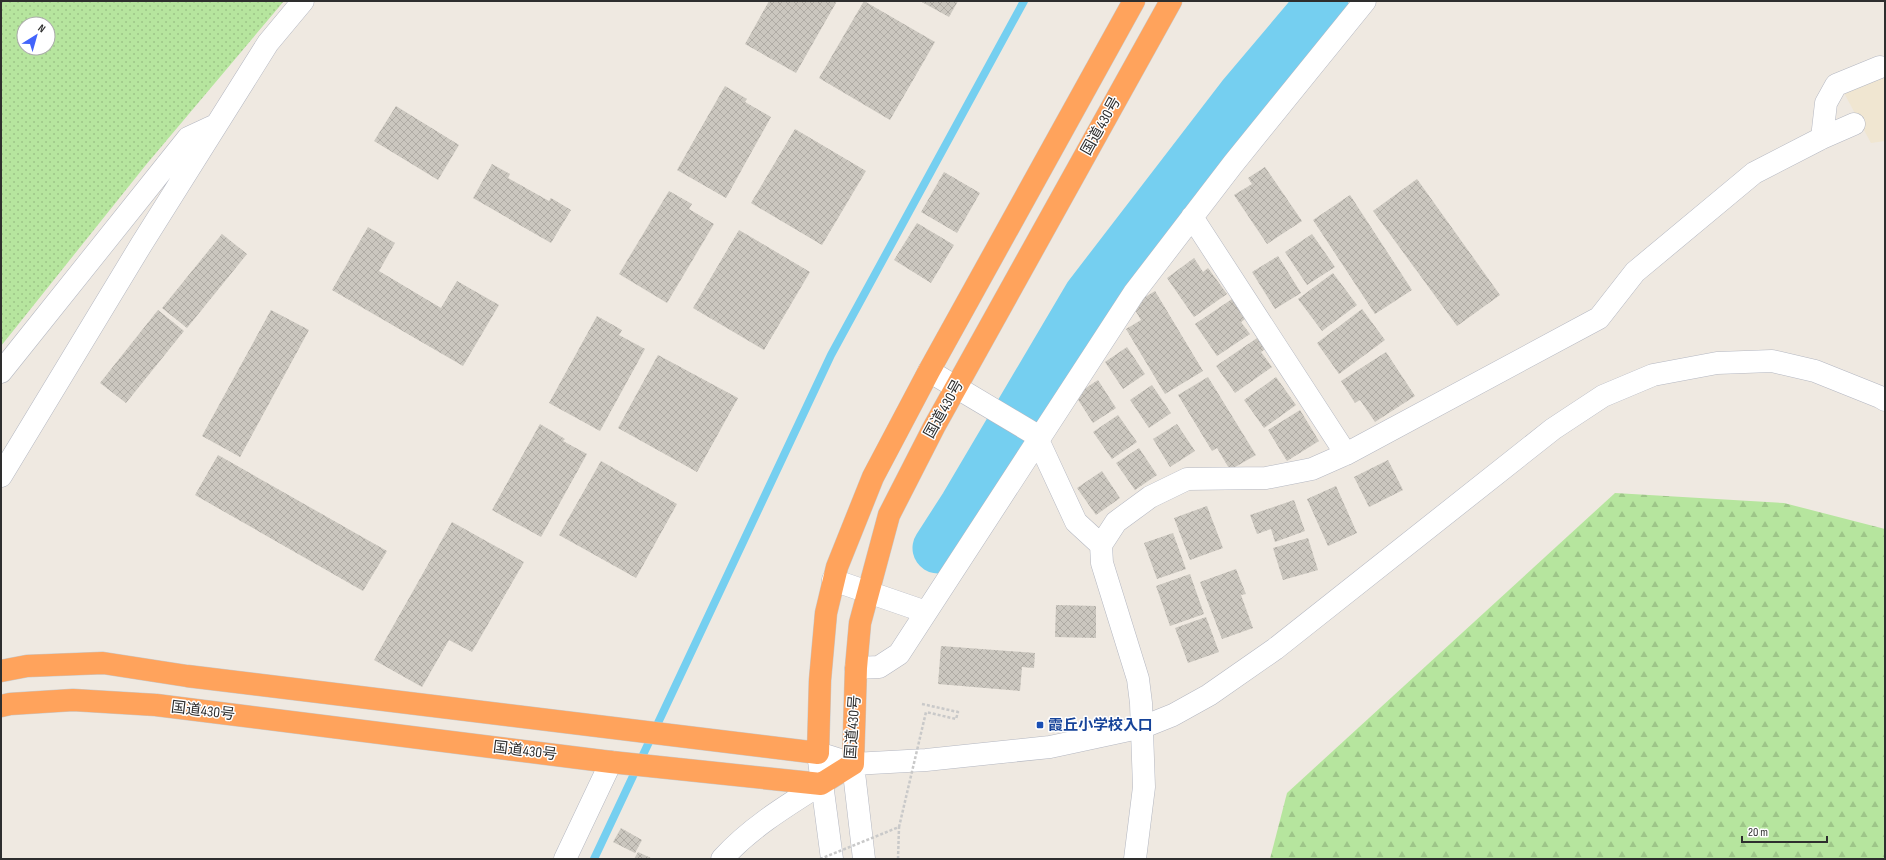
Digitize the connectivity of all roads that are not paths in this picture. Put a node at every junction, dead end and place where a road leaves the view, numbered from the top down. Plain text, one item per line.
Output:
1 (303, 1) edge
2 (1134, 1) edge
3 (1170, 1) edge
4 (1365, 1) edge
5 (1880, 67) dead end
6 (1854, 124) dead end
7 (216, 125) junction
8 (1822, 138) junction
9 (1192, 217) junction
10 (929, 371) junction
11 (1, 372) edge
12 (956, 387) junction
13 (1885, 400) edge
14 (1035, 436) junction
15 (1346, 454) junction
16 (1, 476) edge
17 (1100, 545) junction
18 (833, 580) junction
19 (867, 591) junction
20 (926, 612) junction
21 (856, 668) junction
22 (1, 672) edge
23 (1, 706) edge
24 (1143, 727) junction
25 (818, 754) junction
26 (628, 764) junction
27 (853, 764) junction
28 (821, 784) junction
29 (565, 859) edge
30 (722, 859) edge
31 (832, 859) edge
32 (864, 859) edge
33 (1135, 859) edge

1 - 7 street
2 - 10 highway, 国道430号
3 - 12 highway, 国道430号
4 - 9 street
5 - 8 street
6 - 8 street
7 - 11 street
7 - 16 street
8 - 15 street
9 - 14 street
9 - 15 street
10 - 12 street
10 - 18 highway, 国道430号
12 - 14 street
12 - 19 highway, 国道430号
13 - 24 street
14 - 17 street
14 - 20 street
15 - 17 street
17 - 24 street
18 - 19 street
18 - 25 highway, 国道430号
19 - 20 street
19 - 21 highway, 国道430号
20 - 21 street
21 - 27 highway, 国道430号
22 - 25 highway
23 - 26 highway, 国道430号
24 - 27 street
24 - 33 street
25 - 27 street
25 - 28 street
26 - 28 highway, 国道430号
26 - 29 street
27 - 28 highway, 国道430号
27 - 32 street
28 - 30 street
28 - 31 street

